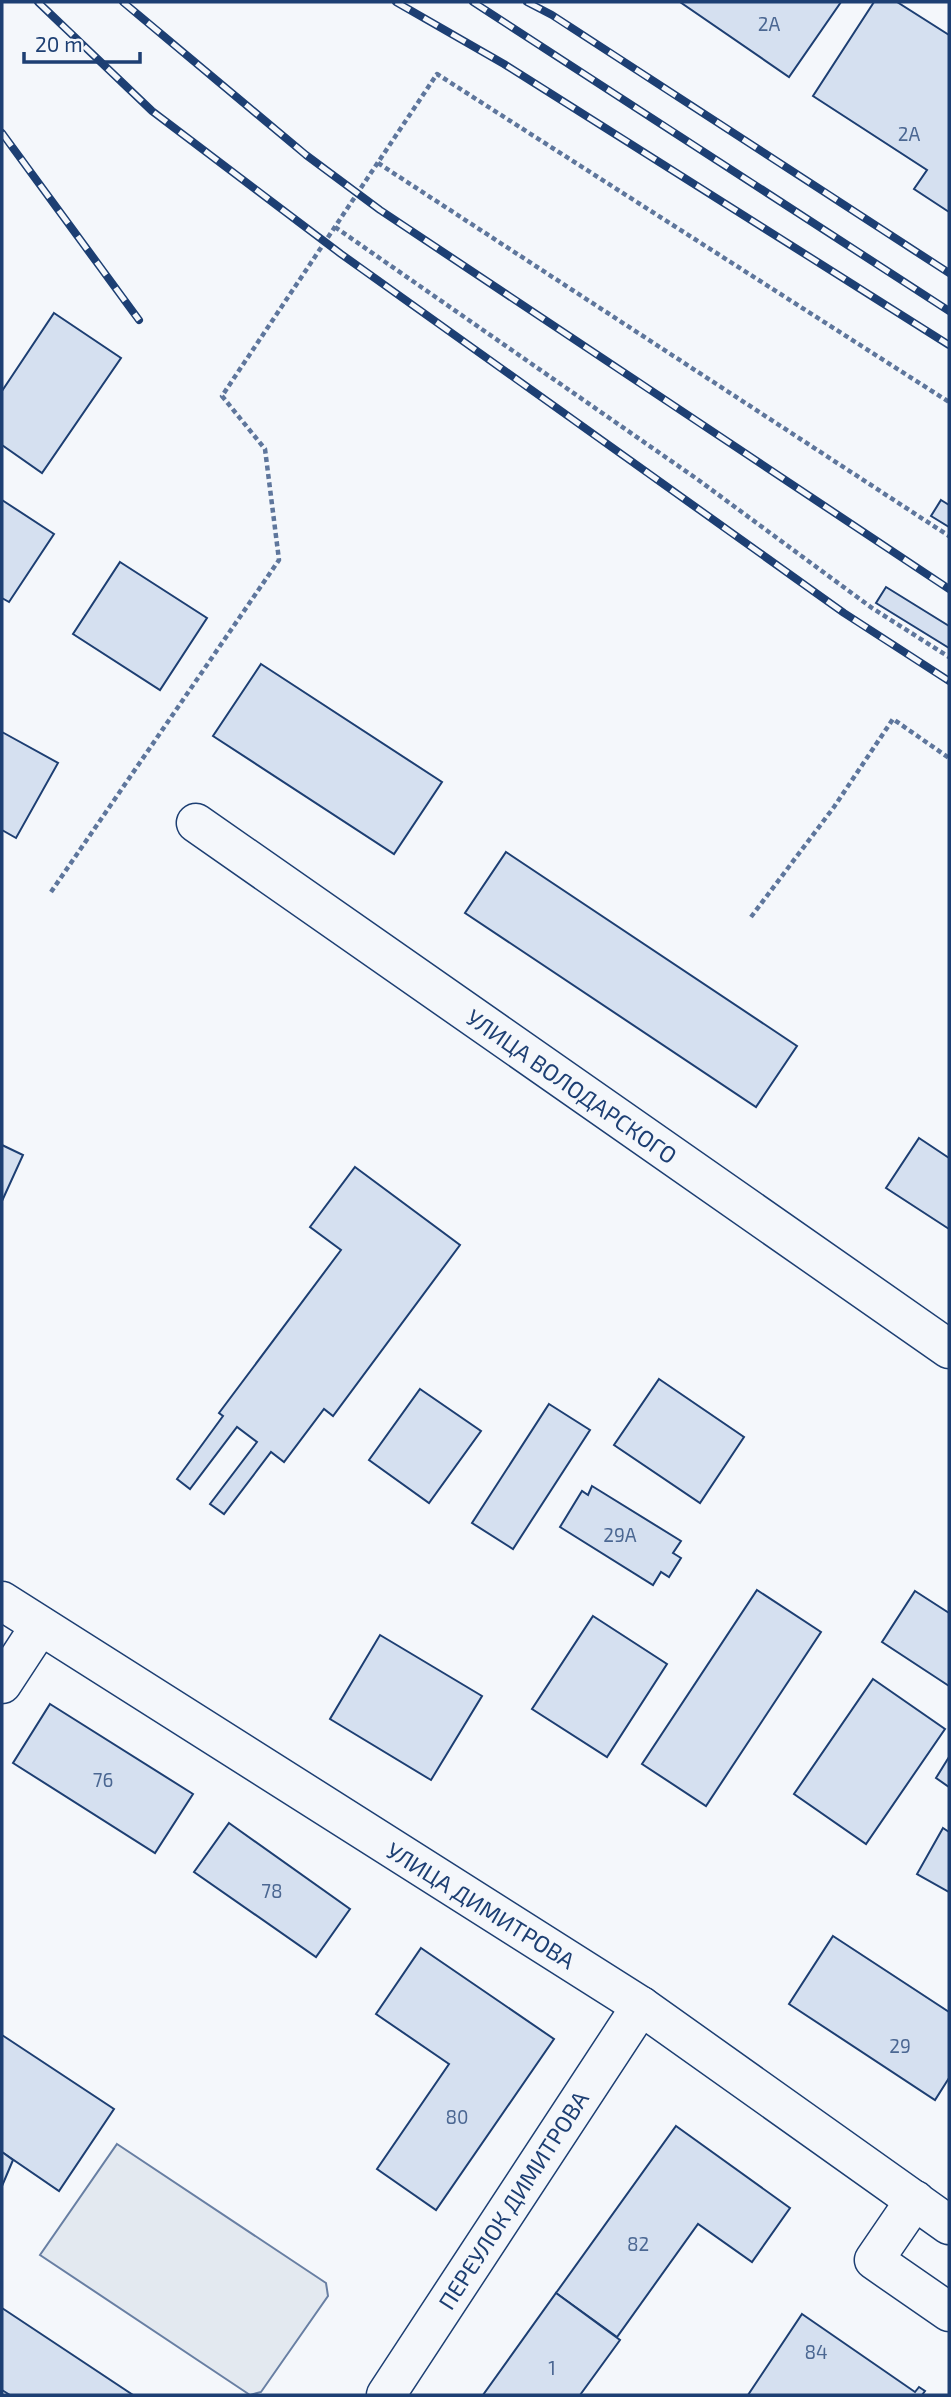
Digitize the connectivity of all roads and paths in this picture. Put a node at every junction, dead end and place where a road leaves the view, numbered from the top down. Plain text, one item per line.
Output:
1 (378, 163) junction
2 (334, 228) junction
3 (949, 402) edge
4 (949, 536) edge
5 (949, 657) edge
6 (949, 758) edge
7 (196, 823) dead end
8 (51, 892) dead end
9 (751, 916) dead end
10 (949, 1349) edge
11 (2, 1601) edge
12 (40, 1626) junction
13 (2, 1684) edge
14 (640, 2006) junction
15 (915, 2200) junction
16 (949, 2225) edge
17 (949, 2312) edge
18 (386, 2395) edge

1 - 2 path
1 - 3 path
1 - 4 path
2 - 5 path
2 - 8 path
6 - 9 path
7 - 10 main road, УЛИЦА ВОЛОДАРСКОГО
11 - 12 main road, УЛИЦА ДИМИТРОВА
12 - 13 main road
12 - 14 main road, УЛИЦА ДИМИТРОВА
14 - 15 main road, УЛИЦА ДИМИТРОВА
14 - 18 main road, ПЕРЕУЛОК ДИМИТРОВА
15 - 16 main road, УЛИЦА ДИМИТРОВА
15 - 17 main road

